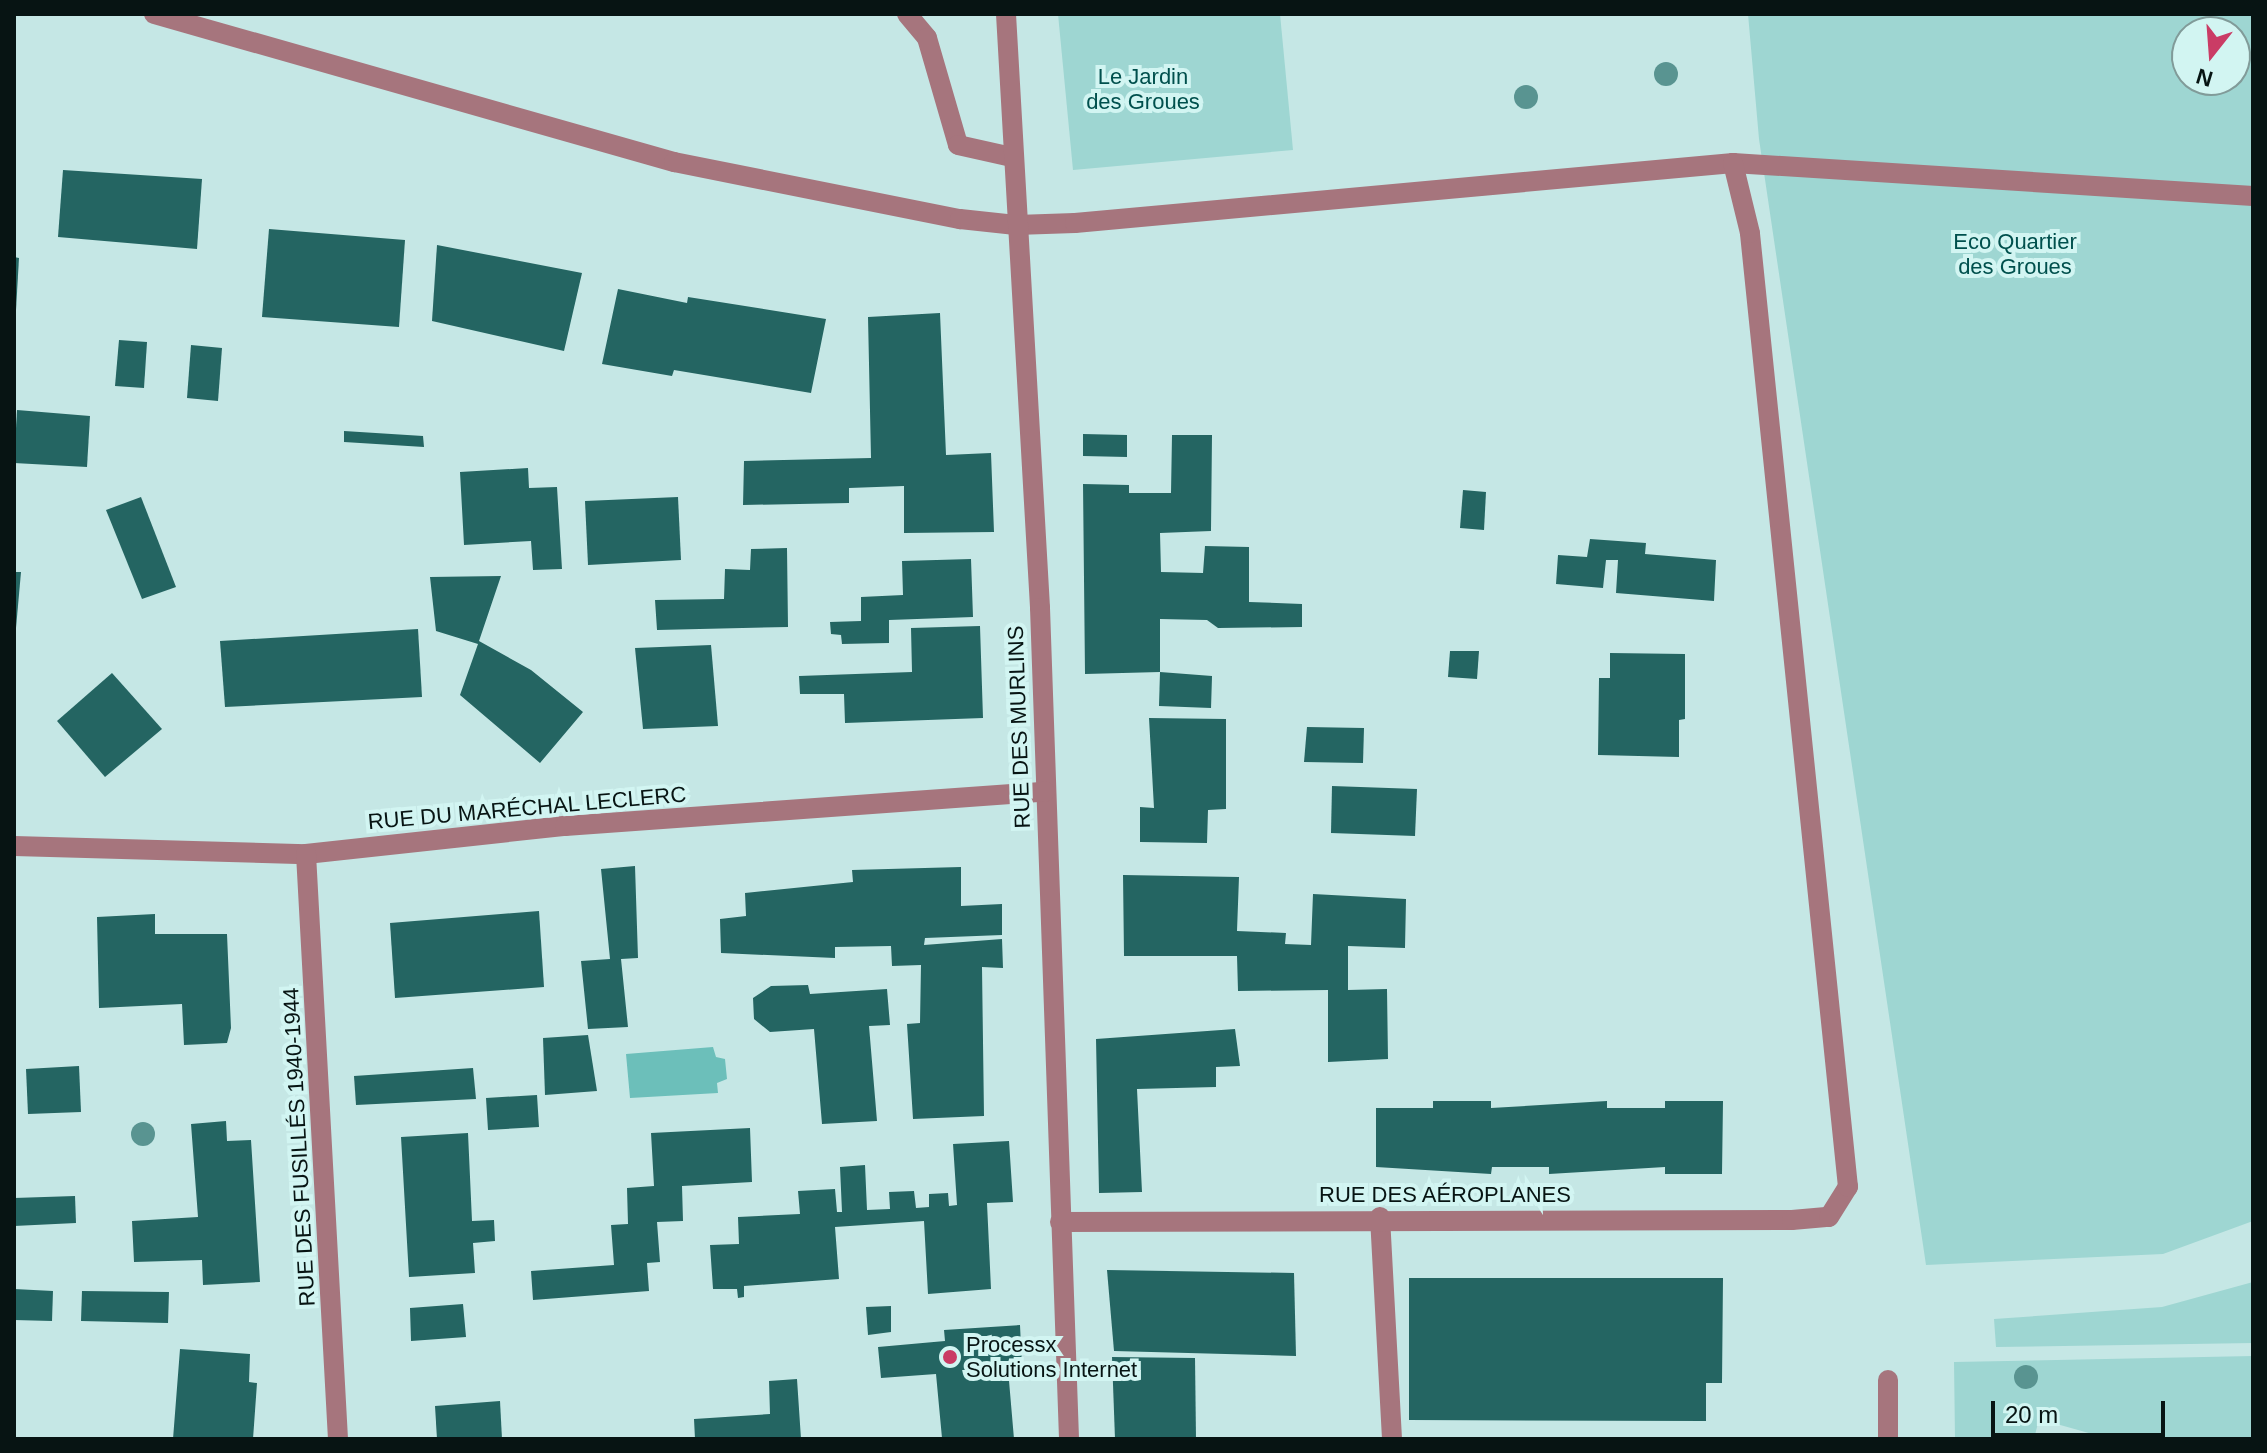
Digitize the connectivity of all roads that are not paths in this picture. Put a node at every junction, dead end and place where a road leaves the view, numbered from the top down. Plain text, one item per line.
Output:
1 (154, 14) edge
2 (907, 14) edge
3 (1006, 14) edge
4 (1012, 157) junction
5 (1733, 163) junction
6 (2253, 196) edge
7 (1016, 225) junction
8 (1045, 792) junction
9 (14, 846) edge
10 (306, 854) junction
11 (1380, 1217) junction
12 (1060, 1222) junction
13 (1888, 1380) dead end
14 (338, 1439) edge
15 (1069, 1439) edge
16 (1392, 1439) edge
17 (1888, 1439) edge

1 - 7 street
2 - 4 street
3 - 4 street, RUE DES MURLINS
4 - 7 street, RUE DES MURLINS
5 - 6 street
5 - 7 street
5 - 11 street, RUE DES AÉROPLANES
7 - 8 street, RUE DES MURLINS
8 - 10 street, RUE DU MARÉCHAL LECLERC
8 - 12 street, RUE DES MURLINS
9 - 10 street, RUE DU MARÉCHAL LECLERC
10 - 14 street, RUE DES FUSILLÉS 1940-1944
11 - 12 street, RUE DES AÉROPLANES
11 - 16 street
12 - 15 street, RUE DES MURLINS
13 - 17 street

